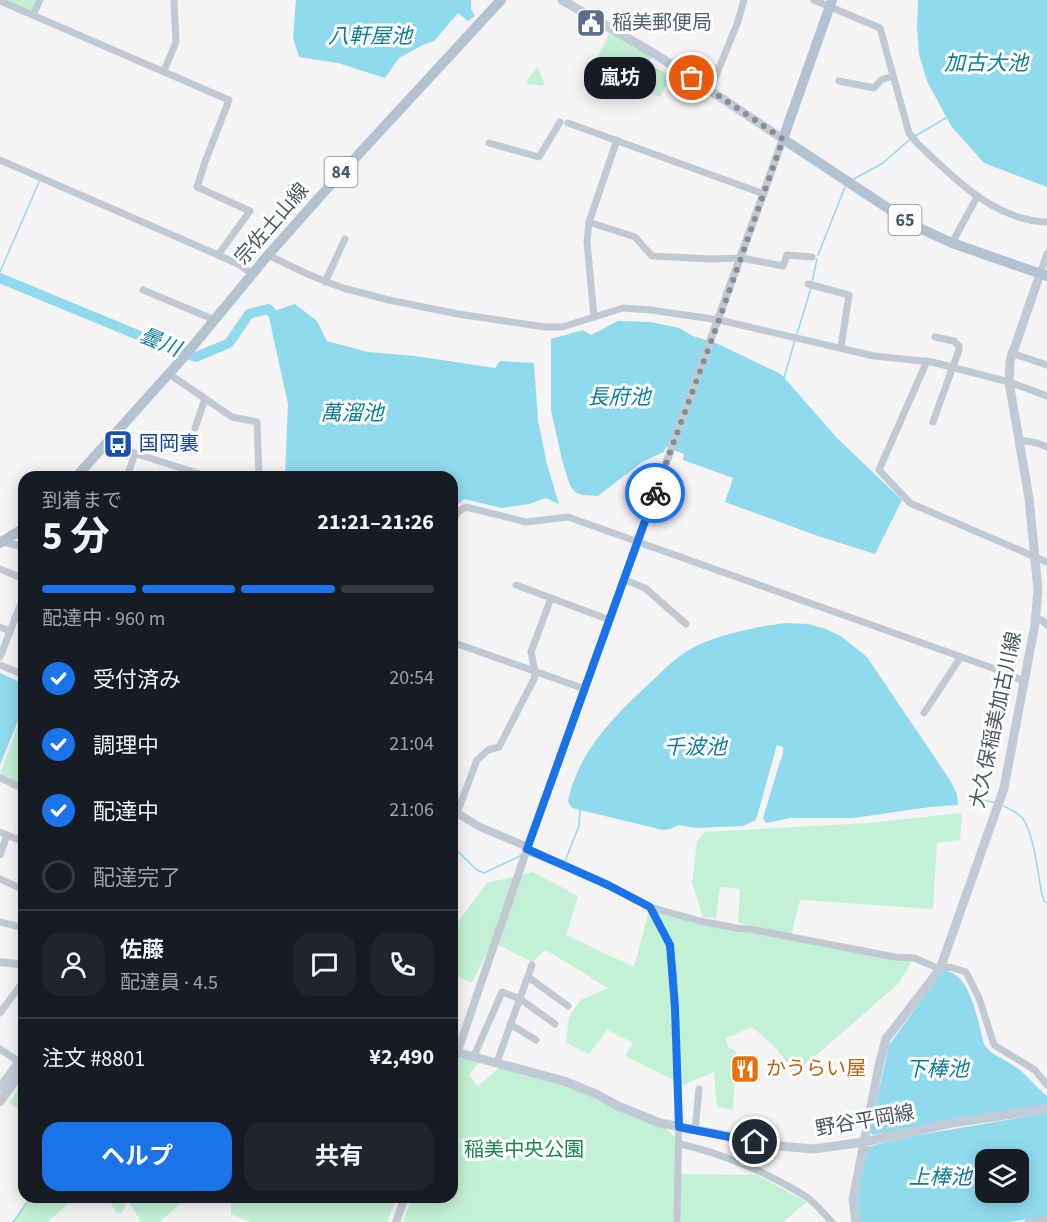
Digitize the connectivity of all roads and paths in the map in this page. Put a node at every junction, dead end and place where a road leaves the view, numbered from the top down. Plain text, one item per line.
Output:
1 (40, 0) edge
2 (174, 0) edge
3 (501, 0) edge
4 (562, 0) edge
5 (744, 0) edge
6 (814, 0) edge
7 (0, 1) edge
8 (831, 3) edge
9 (33, 15) junction
10 (164, 71) junction
11 (893, 76) junction
12 (839, 81) dead end
13 (710, 90) junction
14 (783, 139) junction
15 (617, 140) junction
16 (489, 144) dead end
17 (0, 160) edge
18 (764, 194) junction
19 (977, 197) junction
20 (589, 222) junction
21 (1047, 222) edge
22 (345, 239) dead end
23 (952, 243) junction
24 (1047, 254) edge
25 (218, 255) junction
26 (268, 255) junction
27 (812, 257) dead end
28 (741, 258) junction
29 (252, 274) junction
30 (1044, 275) edge
31 (325, 282) junction
32 (808, 284) dead end
33 (142, 290) dead end
34 (594, 317) junction
35 (215, 320) junction
36 (719, 320) junction
37 (935, 337) dead end
38 (841, 347) junction
39 (1011, 353) junction
40 (927, 361) junction
41 (1047, 365) edge
42 (954, 367) junction
43 (169, 374) junction
44 (1009, 382) junction
45 (1047, 396) edge
46 (205, 399) junction
47 (933, 422) dead end
48 (195, 428) dead end
49 (1020, 440) junction
50 (105, 444) junction
51 (1047, 447) edge
52 (135, 453) junction
53 (81, 471) edge
54 (129, 471) edge
55 (191, 471) edge
56 (259, 471) edge
57 (458, 514) edge
58 (18, 531) edge
59 (1, 541) edge
60 (638, 542) junction
61 (18, 545) edge
62 (1035, 557) junction
63 (1047, 562) edge
64 (0, 569) edge
65 (18, 576) edge
66 (625, 580) junction
67 (516, 585) dead end
68 (551, 598) junction
69 (18, 610) edge
70 (15, 617) junction
71 (18, 618) edge
72 (1035, 619) junction
73 (610, 620) junction
74 (686, 624) dead end
75 (1047, 625) edge
76 (0, 627) edge
77 (10, 631) junction
78 (458, 644) edge
79 (0, 657) edge
80 (960, 658) junction
81 (0, 665) edge
82 (18, 672) edge
83 (535, 672) junction
84 (1023, 681) junction
85 (585, 690) junction
86 (924, 713) dead end
87 (0, 778) edge
88 (18, 786) edge
89 (458, 802) edge
90 (458, 813) edge
91 (4, 834) edge
92 (18, 840) edge
93 (527, 849) junction
94 (0, 855) edge
95 (0, 879) edge
96 (18, 887) edge
97 (650, 907) junction
98 (0, 922) edge
99 (18, 926) edge
100 (0, 962) edge
101 (18, 964) edge
102 (532, 965) dead end
103 (940, 969) junction
104 (528, 977) junction
105 (18, 987) edge
106 (520, 999) junction
107 (3, 1005) edge
108 (568, 1006) dead end
109 (0, 1013) edge
110 (510, 1024) junction
111 (555, 1024) dead end
112 (536, 1040) dead end
113 (458, 1041) edge
114 (0, 1049) edge
115 (458, 1053) edge
116 (474, 1056) junction
117 (497, 1062) junction
118 (18, 1064) edge
119 (18, 1069) edge
120 (18, 1071) edge
121 (1047, 1085) edge
122 (0, 1088) edge
123 (699, 1089) dead end
124 (0, 1102) edge
125 (1047, 1109) edge
126 (679, 1127) junction
127 (695, 1130) junction
128 (864, 1142) junction
129 (680, 1144) junction
130 (403, 1203) edge
131 (1047, 1219) edge
132 (396, 1222) edge
133 (677, 1222) edge
134 (832, 1222) edge
135 (856, 1222) edge
136 (1028, 1222) edge

1 - 9 street
2 - 10 street
3 - 26 main road, 宗佐土山線 / 84
4 - 13 main road
5 - 13 street
6 - 8 street
7 - 9 street
8 - 11 street
8 - 14 main road
9 - 10 street
10 - 25 street
11 - 12 street
11 - 19 street
13 - 14 main road
14 - 18 street
14 - 23 main road, 65
15 - 16 street
15 - 18 street
15 - 20 street
17 - 25 street
18 - 28 street
19 - 21 street
19 - 23 street
20 - 28 street
20 - 34 street
22 - 31 street
23 - 30 main road, 65
24 - 30 street
25 - 29 street
26 - 29 main road, 宗佐土山線 / 84
26 - 31 street
27 - 28 street
28 - 36 street
29 - 35 main road, 宗佐土山線 / 84
30 - 39 main road, 大久保稲美加古川線
31 - 34 street
32 - 38 street
33 - 35 street
34 - 36 street
35 - 43 main road, 宗佐土山線 / 84
36 - 38 street
36 - 60 street
37 - 42 street
38 - 40 street
39 - 41 street
39 - 44 main road, 大久保稲美加古川線
40 - 42 street
40 - 62 street
42 - 44 street
42 - 47 street
43 - 46 street
43 - 50 main road, 宗佐土山線 / 84
44 - 45 street
44 - 49 main road, 大久保稲美加古川線
46 - 48 street
46 - 56 street
49 - 51 street
49 - 62 main road, 大久保稲美加古川線
50 - 52 street
50 - 53 main road, 宗佐土山線 / 84
52 - 54 street
52 - 55 street
57 - 60 street
58 - 59 main road
59 - 61 street
60 - 66 street
60 - 80 street
62 - 63 street
62 - 72 main road, 大久保稲美加古川線
64 - 65 street
66 - 73 street
66 - 74 street
67 - 68 street
68 - 73 street
68 - 83 street
69 - 70 street
70 - 71 street
70 - 77 street
72 - 75 street
72 - 84 main road, 大久保稲美加古川線
73 - 85 street
76 - 77 street
77 - 79 street
78 - 83 street
80 - 84 street
80 - 86 street
81 - 82 street
83 - 85 street
83 - 89 street
84 - 103 main road, 大久保稲美加古川線
85 - 93 street
87 - 88 street
90 - 93 street
91 - 92 street
91 - 94 street
93 - 97 street
93 - 113 street
95 - 96 street
97 - 103 street
97 - 126 street
98 - 99 street
100 - 101 street
102 - 104 street
103 - 121 street
103 - 128 main road, 大久保稲美加古川線
104 - 106 street
104 - 108 street
105 - 107 street
106 - 110 street
106 - 111 street
106 - 116 street
107 - 109 street
110 - 112 street
110 - 117 street
114 - 118 street
115 - 116 main road, 野谷平岡線
116 - 117 main road, 野谷平岡線
117 - 126 main road, 野谷平岡線
119 - 122 main road
120 - 124 main road
123 - 127 street
125 - 128 main road, 野谷平岡線
126 - 127 main road, 野谷平岡線
126 - 129 street
127 - 128 main road, 野谷平岡線
128 - 135 main road, 大久保稲美加古川線
129 - 133 street
129 - 134 street
130 - 132 street
131 - 136 street

